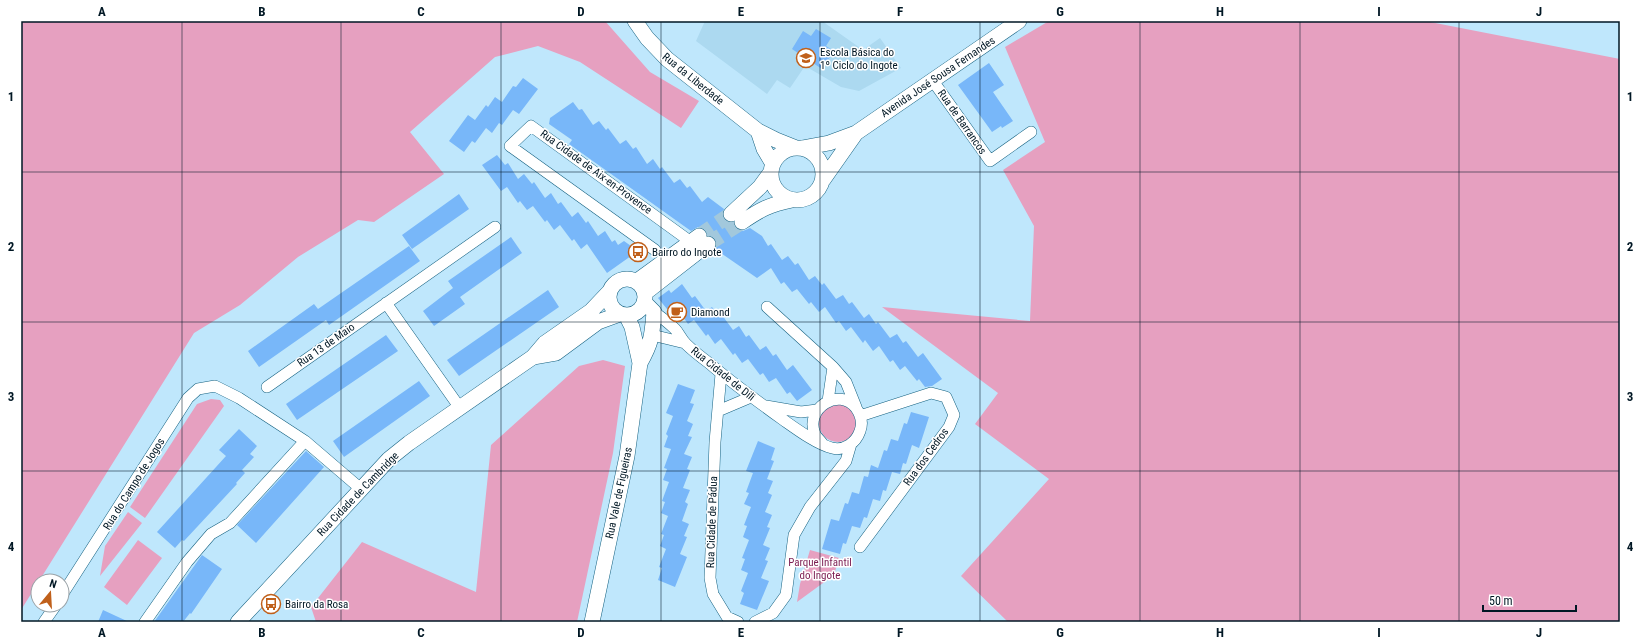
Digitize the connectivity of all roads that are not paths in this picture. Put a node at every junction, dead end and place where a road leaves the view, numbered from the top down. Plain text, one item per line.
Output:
1 (635, 21) edge
2 (1019, 21) edge
3 (933, 80) junction
4 (758, 131) junction
5 (1031, 132) dead end
6 (856, 133) junction
7 (799, 148) junction
8 (772, 168) junction
9 (823, 180) junction
10 (792, 200) junction
11 (495, 227) dead end
12 (699, 241) joint
13 (654, 250) dead end
14 (609, 292) junction
15 (645, 297) junction
16 (386, 304) junction
17 (767, 307) dead end
18 (623, 315) junction
19 (652, 335) junction
20 (685, 343) junction
21 (533, 357) junction
22 (640, 363) junction
23 (833, 367) junction
24 (721, 374) junction
25 (266, 387) dead end
26 (751, 396) junction
27 (828, 401) junction
28 (762, 405) junction
29 (460, 408) junction
30 (817, 410) junction
31 (718, 411) junction
32 (858, 412) junction
33 (304, 441) junction
34 (822, 443) junction
35 (851, 444) junction
36 (361, 488) junction
37 (860, 547) dead end
38 (70, 582) edge
39 (50, 613) edge
40 (44, 622) edge
41 (145, 622) edge
42 (238, 622) edge
43 (592, 622) edge
44 (738, 622) edge
45 (755, 622) edge

1 - 4 street, Rua da Liberdade
2 - 3 street, Avenida José Sousa Fernandes
3 - 5 street, Rua de Barrancos
3 - 6 street, Avenida José Sousa Fernandes
4 - 7 street, Rua da Liberdade
4 - 8 street
6 - 7 street, Avenida José Sousa Fernandes
6 - 9 street, Avenida José Sousa Fernandes
7 - 8 street
7 - 9 street
8 - 10 street
8 - 10 street
9 - 10 street
11 - 16 street, Rua 13 de Maio
12 - 13 street, Rua Cidade de Aix-en-Provence
12 - 15 street, Rua Cidade de Cambridge
14 - 15 street, Rua Cidade de Cambridge
14 - 18 street
14 - 21 street, Rua Cidade de Cambridge
15 - 18 street, Rua Cidade de Cambridge
15 - 19 street, Rua Vale de Figueiras
15 - 20 street, Rua Cidade de Dili
16 - 25 street, Rua 13 de Maio
16 - 29 street
17 - 23 street
18 - 21 street, Rua Cidade de Cambridge
18 - 22 street, Rua Vale de Figueiras
19 - 20 street, Rua Cidade de Dili
19 - 22 street, Rua Vale de Figueiras
20 - 24 street, Rua Cidade de Dili
21 - 29 street, Rua Cidade de Cambridge
22 - 43 street, Rua Vale de Figueiras
23 - 27 street
23 - 32 street
24 - 26 street, Rua Cidade de Dili
24 - 31 street, Rua Cidade de Pádua
26 - 28 street, Rua Cidade de Dili
26 - 31 street
27 - 30 street
27 - 32 street
28 - 30 street, Rua Cidade de Dili
28 - 34 street, Rua Cidade de Dili
29 - 36 street, Rua Cidade de Cambridge
30 - 34 street
31 - 44 street, Rua Cidade de Pádua
32 - 35 street
32 - 37 street, Rua dos Cedros
33 - 36 street
33 - 38 street, Rua do Campo de Jogos
33 - 41 street
34 - 35 street
35 - 45 street
36 - 42 street, Rua Cidade de Cambridge
39 - 40 street

